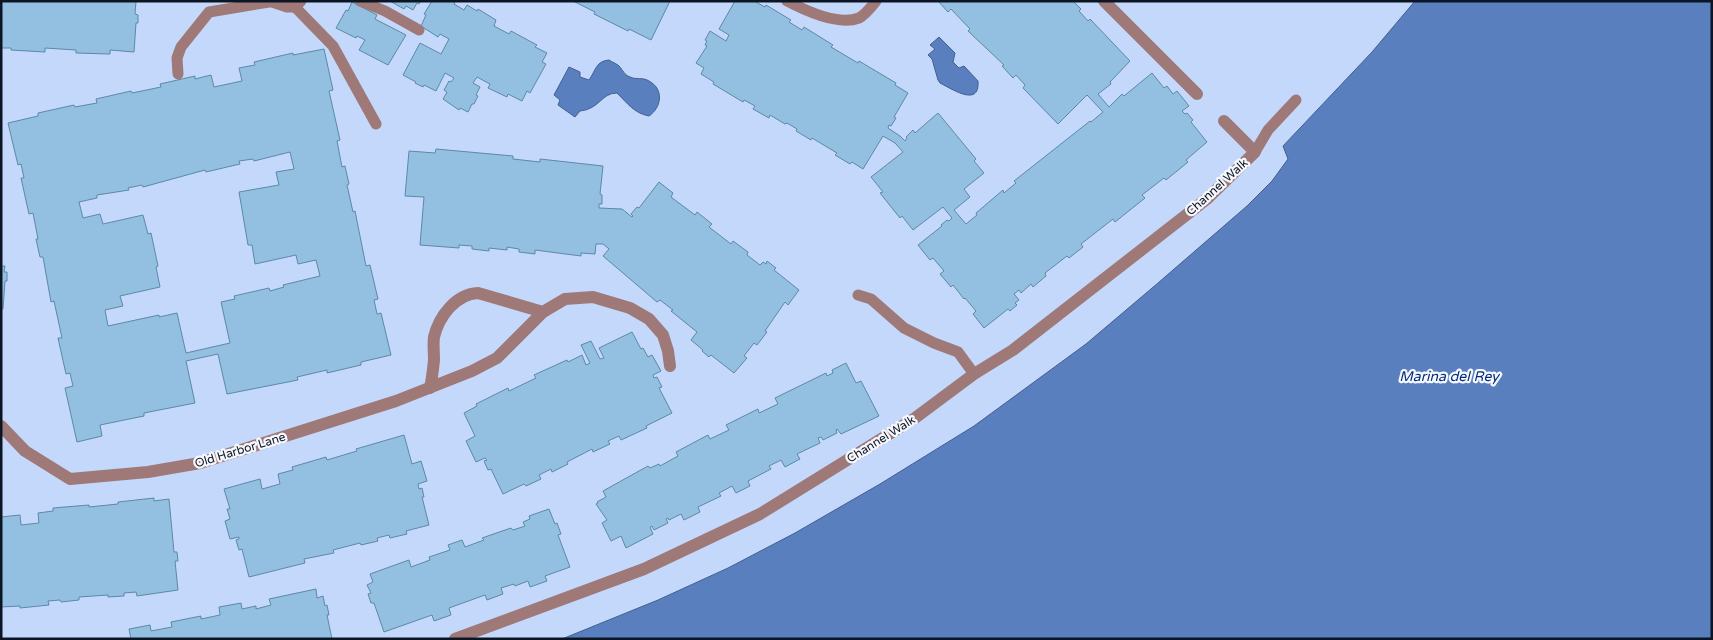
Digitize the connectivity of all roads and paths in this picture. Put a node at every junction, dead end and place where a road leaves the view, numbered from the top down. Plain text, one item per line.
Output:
1 (360, 1) edge
2 (787, 1) edge
3 (876, 1) edge
4 (1104, 1) edge
5 (269, 2) edge
6 (298, 4) edge
7 (208, 7) edge
8 (419, 30) dead end
9 (178, 74) dead end
10 (1197, 94) dead end
11 (1296, 100) dead end
12 (1224, 121) dead end
13 (376, 124) dead end
14 (1255, 152) junction
15 (858, 295) dead end
16 (543, 312) junction
17 (670, 366) dead end
18 (974, 374) junction
19 (430, 388) junction
20 (1, 426) edge
21 (455, 639) edge

1 - 8 lane
2 - 3 lane
4 - 10 street
5 - 6 lane
5 - 7 lane
6 - 13 lane
7 - 9 lane
11 - 14 lane
12 - 14 street
14 - 18 street, Channel Walk
15 - 18 lane
16 - 17 street, Old Harbor Lane
16 - 19 street, Old Harbor Lane
16 - 19 street
18 - 21 street, Channel Walk
19 - 20 street, Old Harbor Lane

